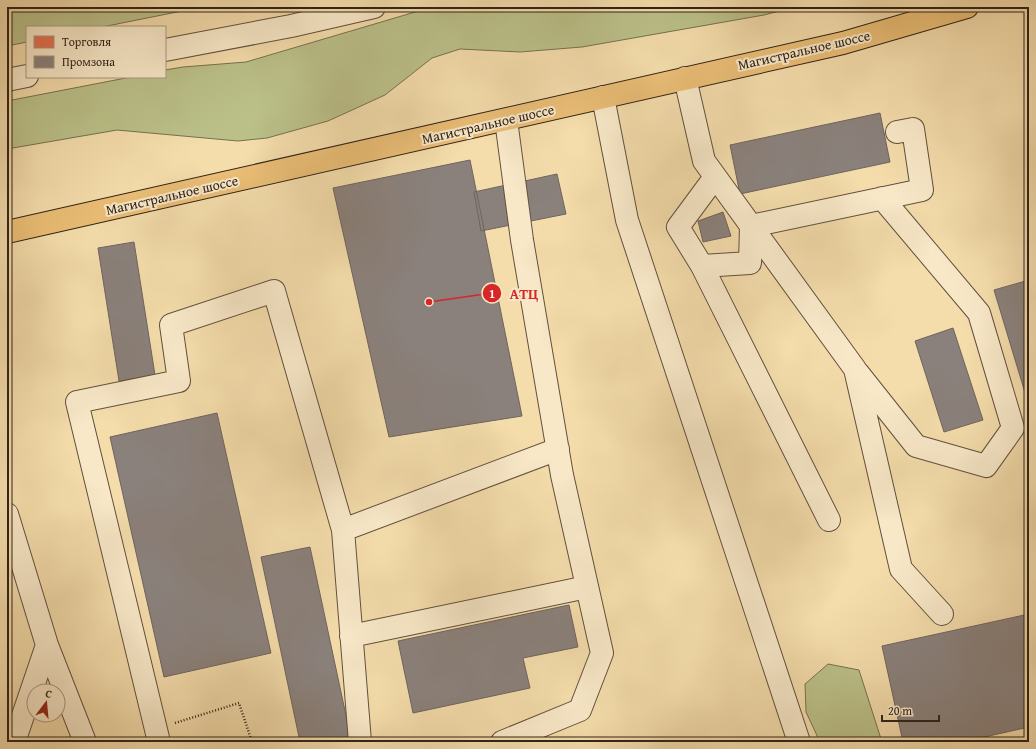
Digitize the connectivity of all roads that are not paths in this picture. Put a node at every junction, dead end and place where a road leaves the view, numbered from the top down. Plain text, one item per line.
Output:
1 (374, 7) edge
2 (967, 7) edge
3 (166, 50) edge
4 (26, 76) edge
5 (685, 78) junction
6 (7, 80) edge
7 (603, 97) junction
8 (506, 120) junction
9 (897, 132) dead end
10 (715, 177) junction
11 (882, 198) junction
12 (751, 226) junction
13 (7, 232) edge
14 (702, 266) junction
15 (855, 369) junction
16 (558, 449) junction
17 (7, 514) edge
18 (829, 520) dead end
19 (343, 530) junction
20 (587, 587) junction
21 (942, 614) dead end
22 (351, 636) junction
23 (48, 645) junction
24 (157, 736) edge
25 (14, 742) edge
26 (85, 742) edge
27 (360, 742) edge
28 (502, 742) edge
29 (799, 742) edge

1 - 3 street
2 - 5 main road, Магистральное шоссе
4 - 6 street
5 - 7 main road, Магистральное шоссе
5 - 10 street
7 - 8 main road, Магистральное шоссе
7 - 29 street
8 - 13 main road, Магистральное шоссе
8 - 16 street
9 - 11 street
10 - 12 street
10 - 14 street
11 - 12 street
11 - 15 street
12 - 14 street
12 - 15 street
14 - 18 street
15 - 21 street
16 - 19 street
16 - 20 street
17 - 23 street
19 - 22 street
19 - 24 street
20 - 22 street
20 - 28 street
22 - 27 street
23 - 25 street
23 - 26 street

